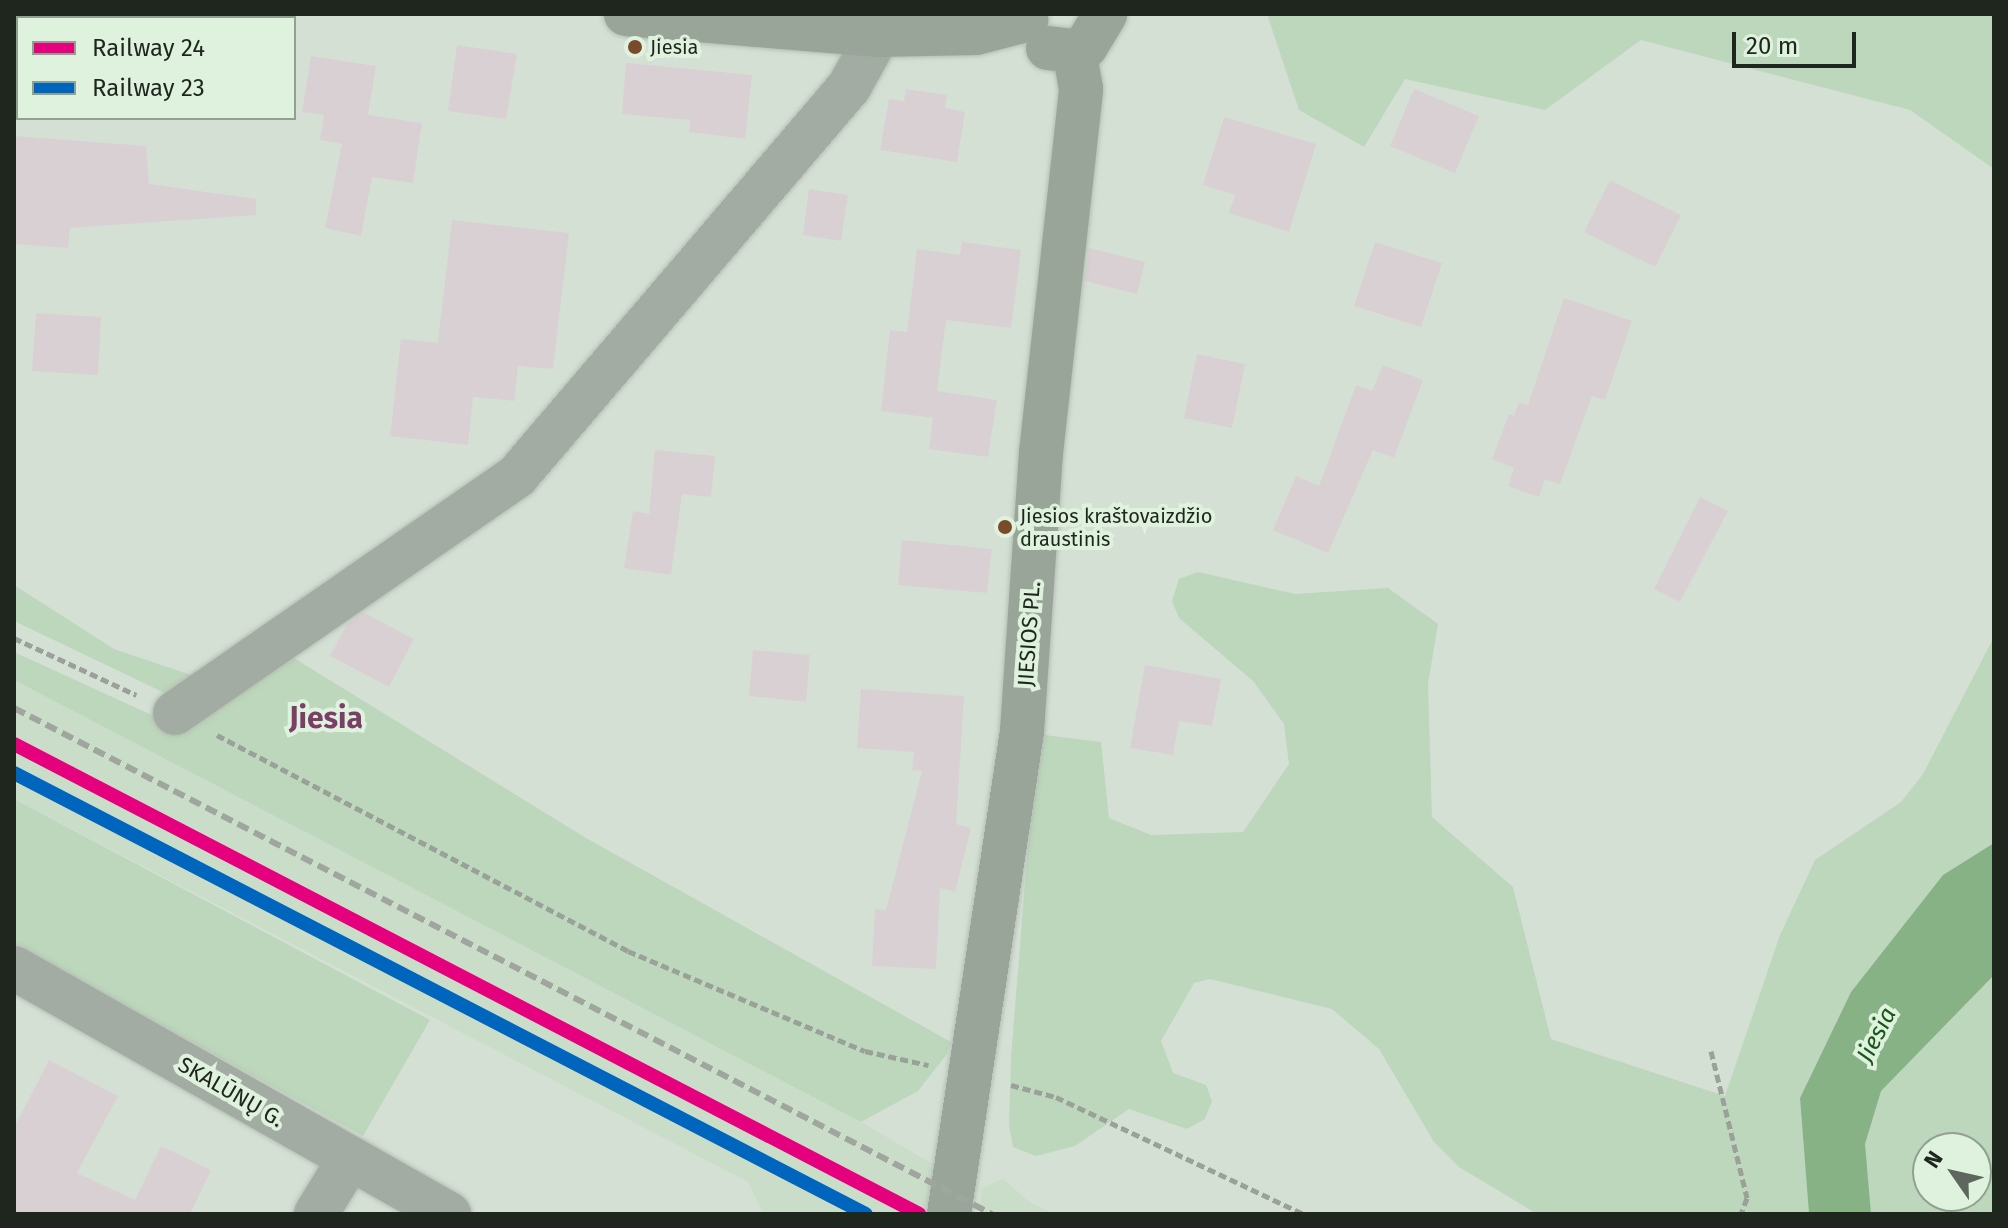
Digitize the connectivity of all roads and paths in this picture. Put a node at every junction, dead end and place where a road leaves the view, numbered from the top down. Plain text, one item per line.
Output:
1 (626, 14) edge
2 (1105, 14) edge
3 (1025, 17) edge
4 (893, 24) edge
5 (1074, 51) junction
6 (14, 638) edge
7 (175, 713) junction
8 (14, 968) edge
9 (1711, 1051) dead end
10 (973, 1075) junction
11 (349, 1160) junction
12 (316, 1214) edge
13 (449, 1214) edge
14 (949, 1214) edge
15 (1304, 1214) edge
16 (1741, 1214) edge

1 - 4 main road
2 - 5 main road
3 - 4 main road
3 - 5 main road
4 - 7 street
5 - 10 main road, JIESIOS PL.
6 - 7 path
7 - 10 path
8 - 11 street, SKALŪNŲ G.
9 - 16 path
10 - 14 main road, JIESIOS PL.
10 - 15 path
11 - 12 street
11 - 13 street, SKALŪNŲ G.

